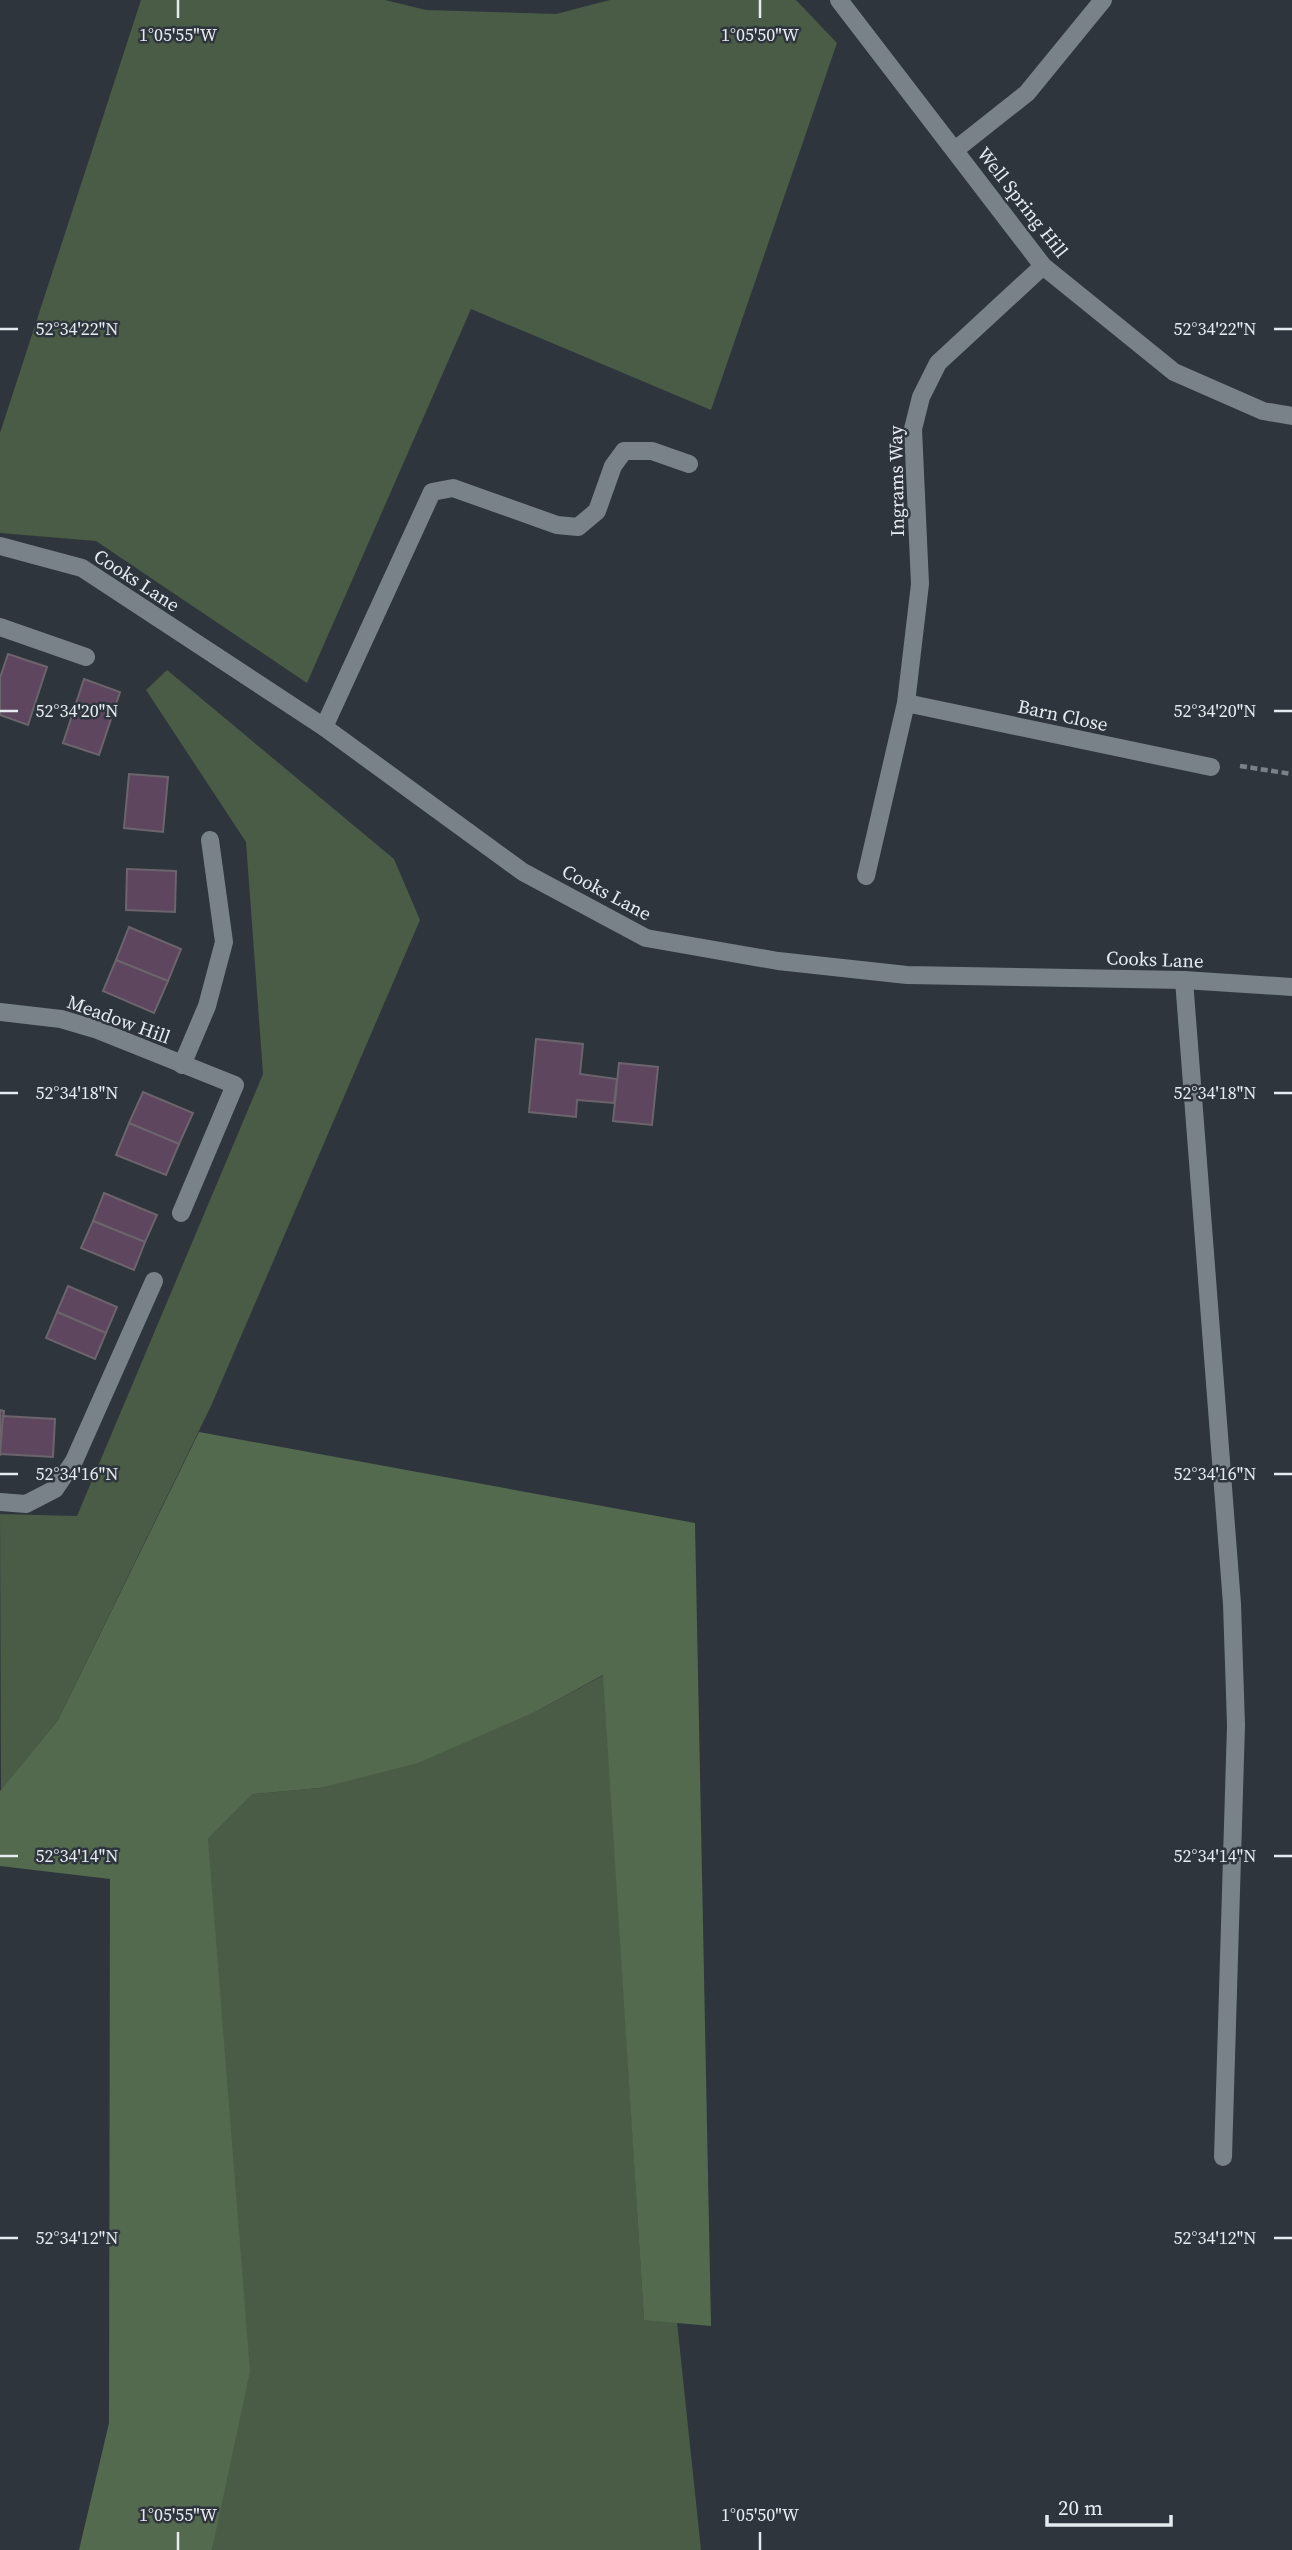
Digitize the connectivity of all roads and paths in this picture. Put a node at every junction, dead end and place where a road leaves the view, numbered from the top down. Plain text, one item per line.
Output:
1 (839, 0) edge
2 (1103, 0) edge
3 (955, 150) junction
4 (1043, 266) junction
5 (1292, 416) edge
6 (689, 464) dead end
7 (0, 546) edge
8 (0, 627) edge
9 (86, 657) dead end
10 (906, 704) junction
11 (324, 727) junction
12 (1211, 767) joint
13 (1292, 774) edge
14 (210, 840) dead end
15 (866, 876) dead end
16 (1184, 980) junction
17 (1292, 987) edge
18 (0, 1012) edge
19 (182, 1065) junction
20 (181, 1213) dead end
21 (154, 1281) dead end
22 (0, 1503) edge
23 (1223, 2157) dead end

1 - 3 street, Well Spring Hill
2 - 3 street
3 - 4 street, Well Spring Hill
4 - 5 street, Well Spring Hill
4 - 10 street, Ingrams Way
6 - 11 street
7 - 11 street, Cooks Lane
8 - 9 street
10 - 12 street, Barn Close
10 - 15 street, Ingrams Way
11 - 16 street, Cooks Lane
12 - 13 path
14 - 19 street, Meadow Hill
16 - 17 street, Cooks Lane
16 - 23 street
18 - 19 street, Meadow Hill
19 - 20 street, Meadow Hill
21 - 22 street

